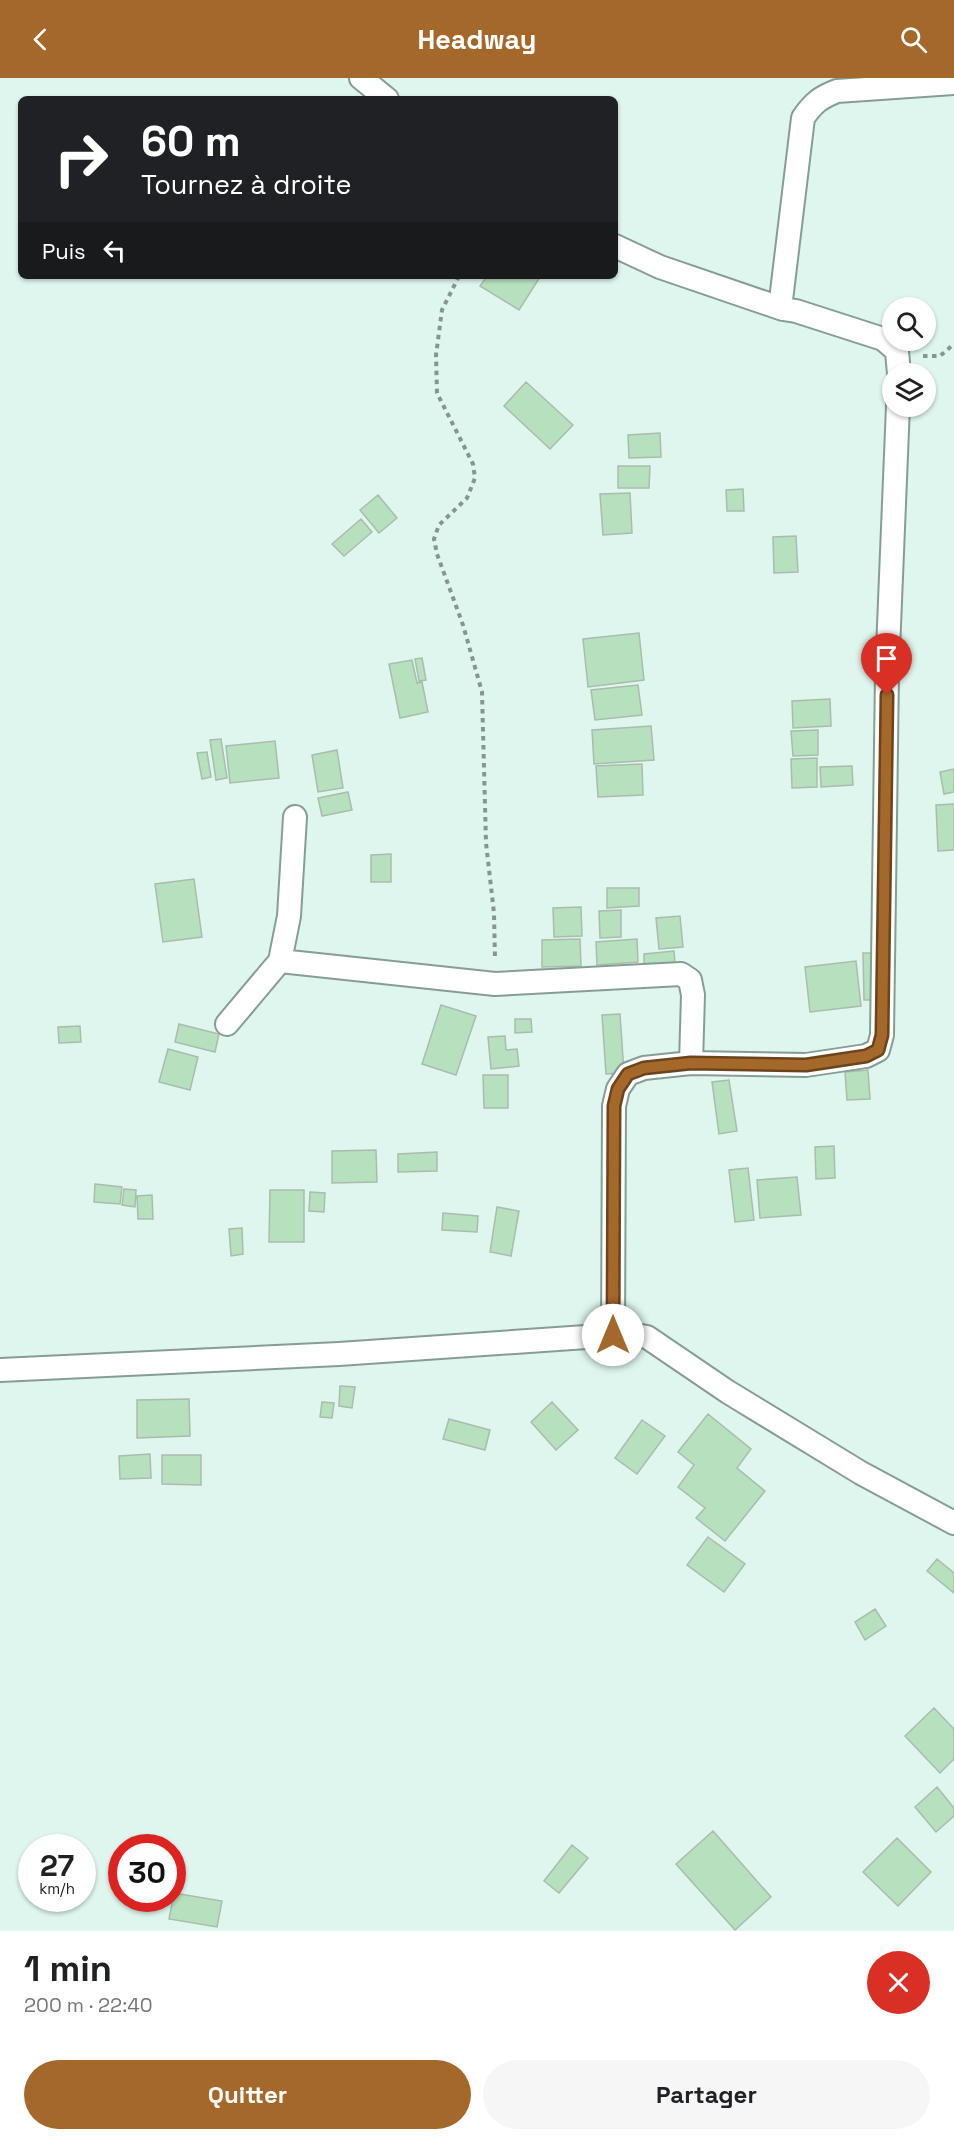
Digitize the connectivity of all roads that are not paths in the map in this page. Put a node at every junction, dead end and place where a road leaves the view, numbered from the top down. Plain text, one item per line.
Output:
1 (361, 78) edge
2 (954, 83) edge
3 (383, 96) edge
4 (618, 247) edge
5 (783, 309) junction
6 (898, 363) edge
7 (898, 417) edge
8 (295, 817) dead end
9 (280, 961) junction
10 (227, 1024) dead end
11 (691, 1063) junction
12 (613, 1335) junction
13 (0, 1370) edge
14 (954, 1523) edge

1 - 3 street
2 - 5 street
4 - 5 street
5 - 6 street
7 - 11 street
8 - 9 street
9 - 10 street
9 - 11 street
11 - 12 street
12 - 13 street
12 - 14 street

